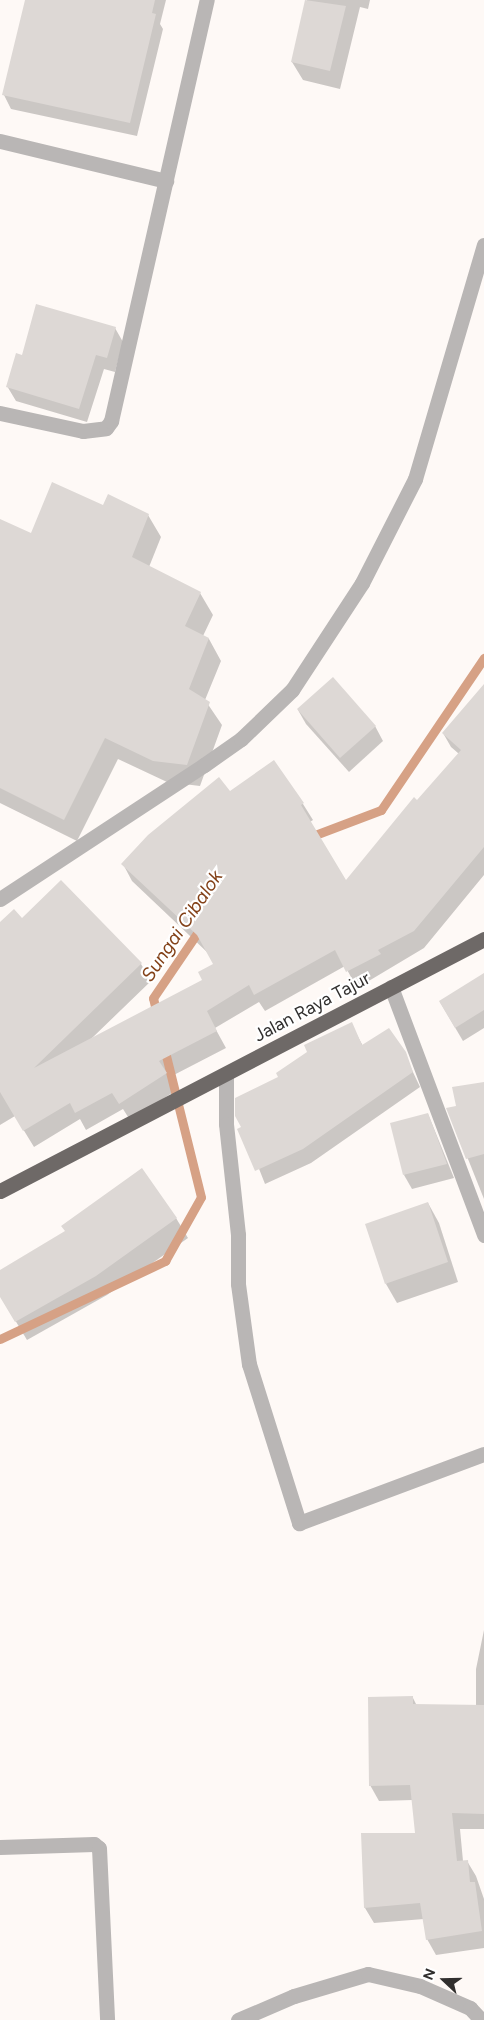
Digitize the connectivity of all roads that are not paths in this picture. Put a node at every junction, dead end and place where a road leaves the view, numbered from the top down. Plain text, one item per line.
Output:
1 (207, 0) edge
2 (0, 141) edge
3 (166, 181) junction
4 (484, 245) edge
5 (0, 414) edge
6 (0, 899) edge
7 (484, 939) edge
8 (391, 987) junction
9 (226, 1075) junction
10 (0, 1191) edge
11 (484, 1235) edge
12 (484, 1454) edge
13 (0, 1848) edge
14 (107, 2020) edge
15 (238, 2020) edge
16 (481, 2020) edge

1 - 3 street
2 - 3 street
3 - 5 street
4 - 6 street
7 - 8 highway, Jalan Raya Tajur
8 - 9 highway, Jalan Raya Tajur
8 - 11 street
9 - 10 highway, Jalan Raya Tajur
9 - 12 street
13 - 14 street
15 - 16 street

